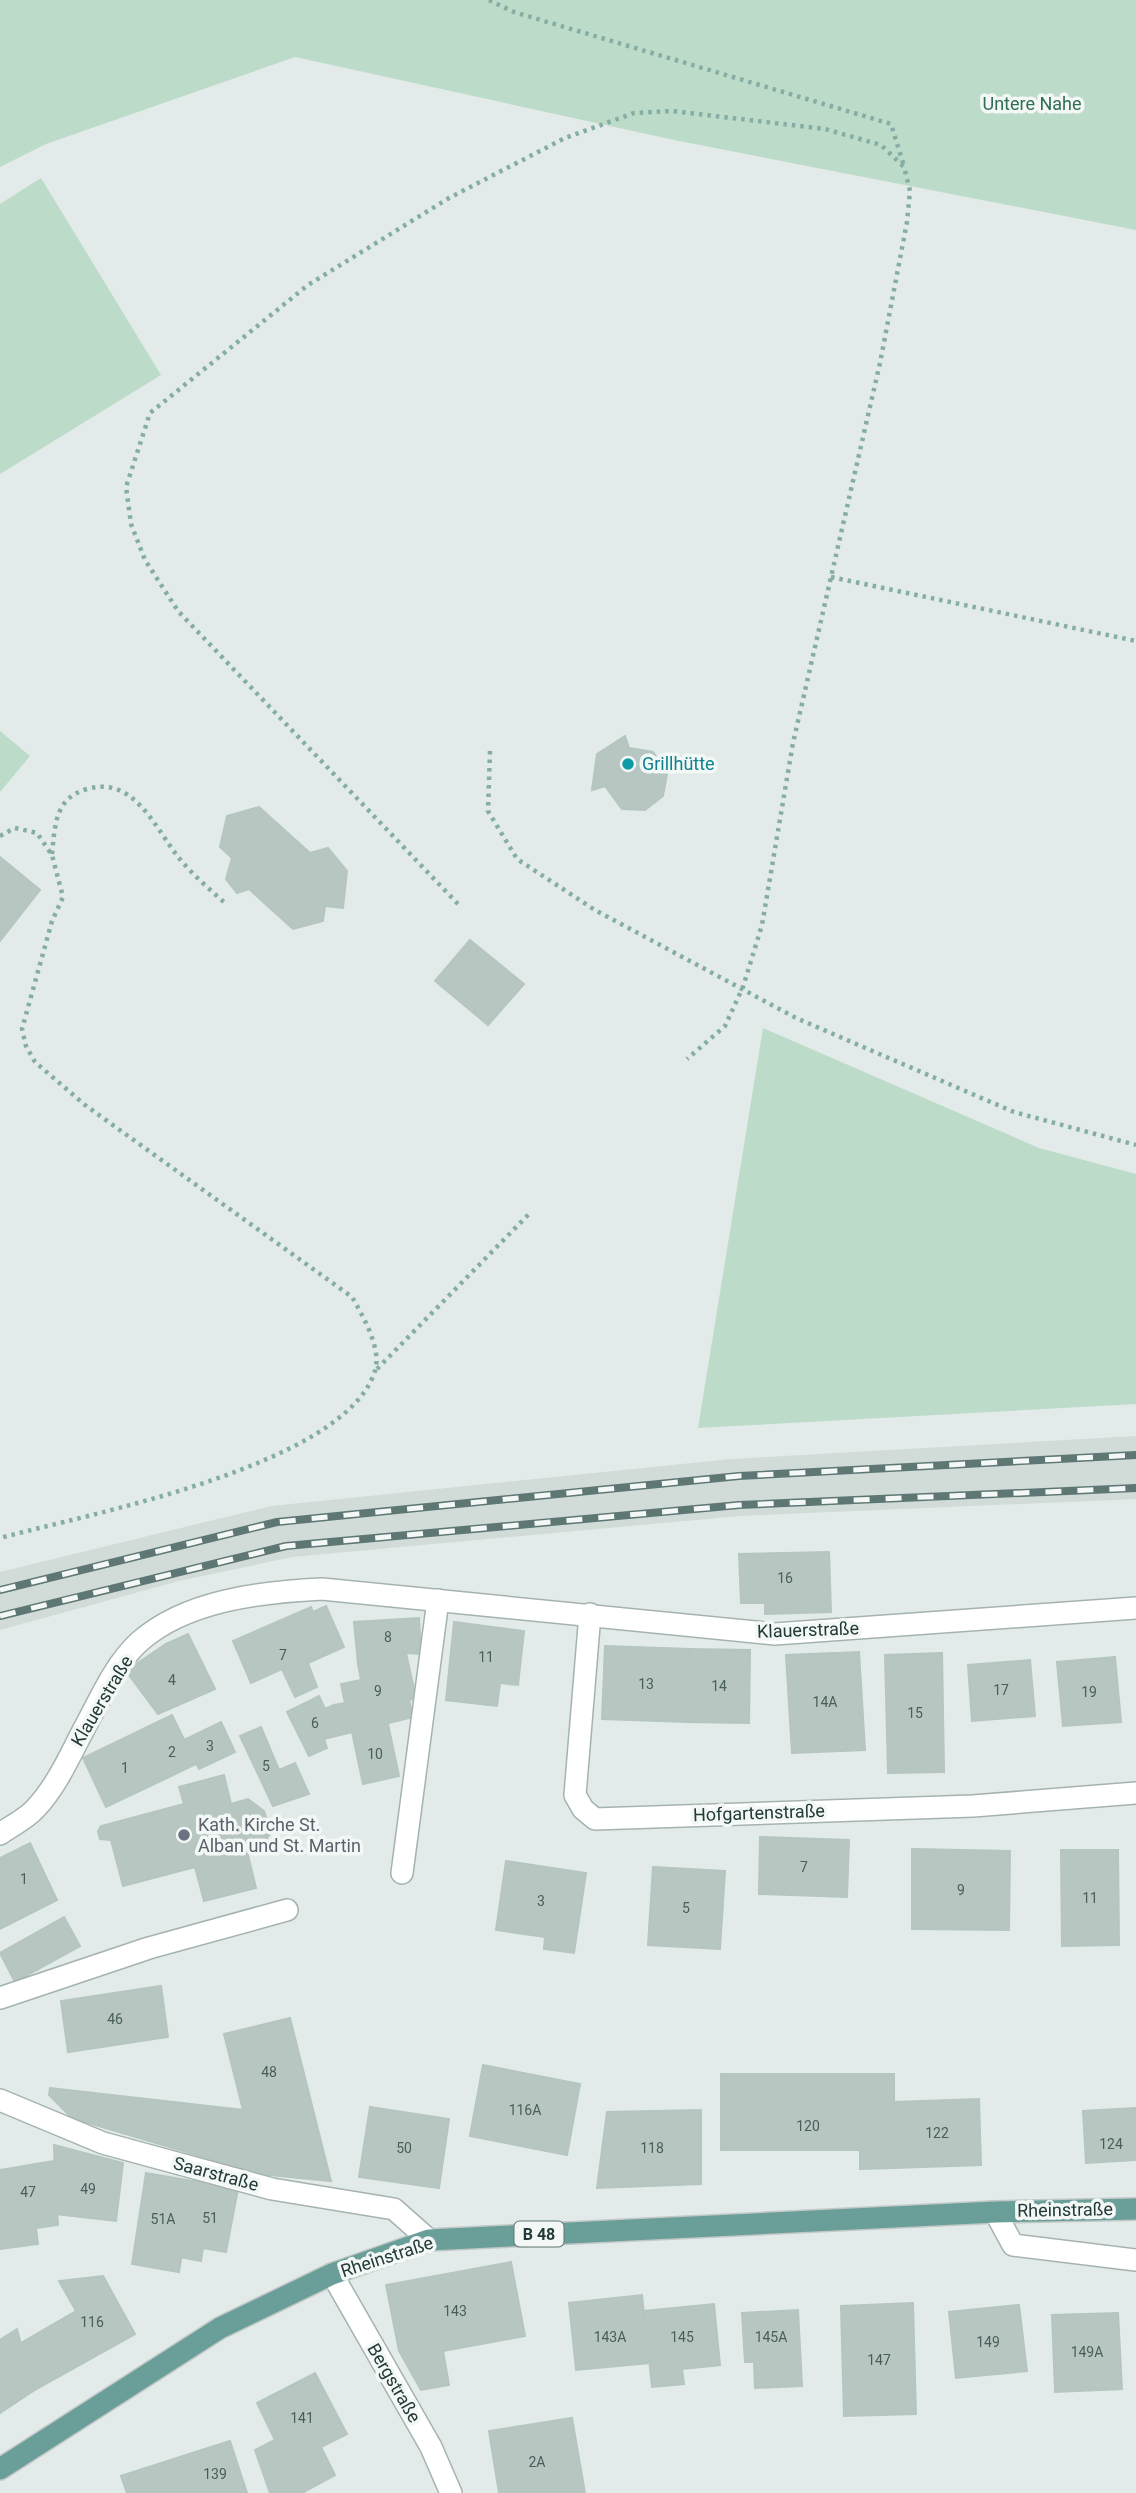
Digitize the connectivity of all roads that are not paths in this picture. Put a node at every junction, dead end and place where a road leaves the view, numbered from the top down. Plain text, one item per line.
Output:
1 (438, 1600) junction
2 (1136, 1608) edge
3 (590, 1614) junction
4 (1136, 1793) edge
5 (0, 1834) edge
6 (402, 1872) dead end
7 (287, 1910) dead end
8 (0, 1998) edge
9 (0, 2100) edge
10 (1136, 2209) edge
11 (995, 2212) junction
12 (429, 2240) junction
13 (1136, 2259) edge
14 (332, 2274) junction
15 (0, 2469) edge
16 (452, 2493) edge

1 - 3 street, Klauerstraße
1 - 5 street, Klauerstraße
1 - 6 street
2 - 3 street, Klauerstraße
3 - 4 street, Hofgartenstraße
7 - 8 street
9 - 12 street, Saarstraße
10 - 11 main road, Rheinstraße / B 48
11 - 12 main road, Rheinstraße / B 48
11 - 13 street, Rheinstraße
12 - 14 main road, Rheinstraße / B 48
14 - 15 main road, Rheinstraße / B 48
14 - 16 street, Bergstraße

